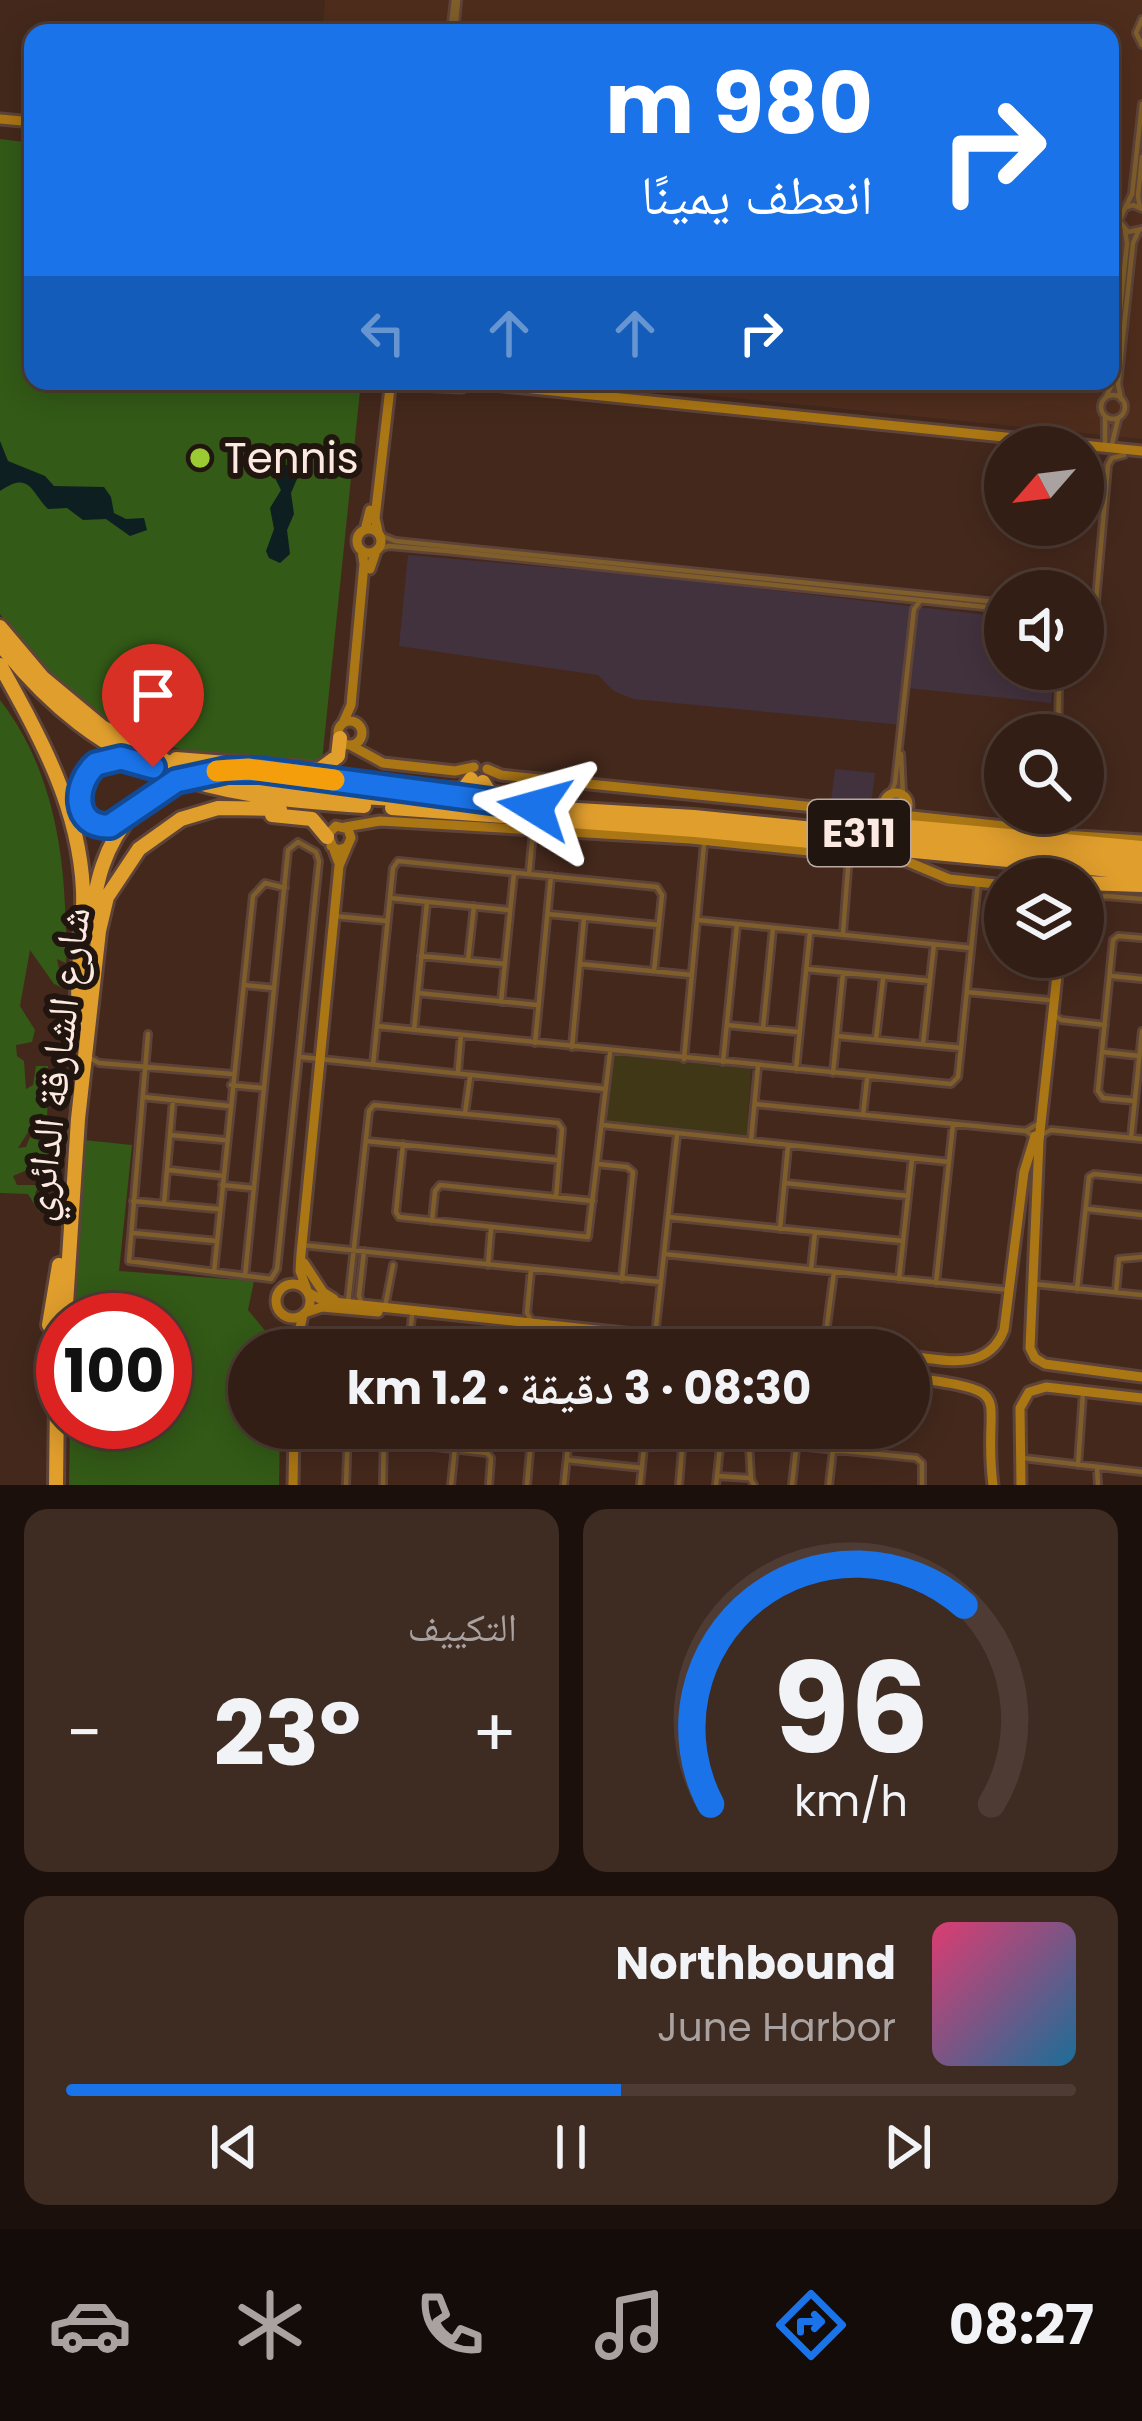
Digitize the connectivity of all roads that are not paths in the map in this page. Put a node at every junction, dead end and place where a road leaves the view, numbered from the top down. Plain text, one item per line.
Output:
1 (1142, 19) edge
2 (1142, 45) edge
3 (1142, 104) edge
4 (1142, 157) edge
5 (1123, 209) junction
6 (1141, 209) edge
7 (1119, 211) edge
8 (1119, 225) edge
9 (1122, 228) junction
10 (1140, 231) edge
11 (1119, 318) edge
12 (1119, 370) edge
13 (378, 390) edge
14 (390, 390) edge
15 (490, 390) edge
16 (536, 390) edge
17 (1109, 390) edge
18 (1117, 390) edge
19 (1106, 397) junction
20 (1121, 399) junction
21 (1105, 416) junction
22 (1120, 417) junction
23 (814, 421) junction
24 (984, 440) edge
25 (1108, 448) junction
26 (1104, 453) edge
27 (1142, 454) edge
28 (1124, 455) junction
29 (364, 530) junction
30 (379, 534) junction
31 (362, 550) junction
32 (377, 550) junction
33 (528, 557) junction
34 (1099, 570) edge
35 (746, 579) junction
36 (908, 598) junction
37 (922, 600) junction
38 (984, 604) edge
39 (984, 604) edge
40 (914, 609) junction
41 (0, 627) edge
42 (0, 644) edge
43 (0, 665) edge
44 (358, 724) junction
45 (102, 727) junction
46 (344, 735) junction
47 (362, 736) junction
48 (900, 742) junction
49 (368, 755) junction
50 (153, 767) junction
51 (479, 776) junction
52 (398, 789) junction
53 (535, 807) junction
54 (575, 808) junction
55 (136, 809) junction
56 (892, 809) junction
57 (839, 810) joint
58 (444, 813) junction
59 (984, 821) edge
60 (746, 822) junction
61 (365, 825) junction
62 (345, 827) junction
63 (534, 829) junction
64 (157, 834) junction
65 (1063, 835) edge
66 (1085, 835) joint
67 (706, 841) junction
68 (329, 842) junction
69 (349, 844) junction
70 (1142, 851) edge
71 (851, 855) junction
72 (1003, 858) edge
73 (1104, 858) edge
74 (984, 859) edge
75 (339, 866) junction
76 (1104, 870) edge
77 (514, 873) junction
78 (1142, 873) edge
79 (529, 874) junction
80 (551, 876) junction
81 (1104, 876) edge
82 (978, 883) junction
83 (984, 883) edge
84 (1104, 883) edge
85 (1142, 884) edge
86 (285, 888) junction
87 (1104, 896) edge
88 (390, 898) junction
89 (1142, 899) edge
90 (427, 902) junction
91 (474, 906) junction
92 (511, 910) junction
93 (548, 914) junction
94 (334, 916) junction
95 (584, 917) junction
96 (698, 920) junction
97 (387, 921) junction
98 (736, 924) junction
99 (659, 925) junction
100 (772, 928) junction
101 (810, 932) junction
102 (843, 935) junction
103 (1142, 938) edge
104 (934, 944) junction
105 (971, 948) junction
106 (422, 956) junction
107 (468, 961) junction
108 (505, 964) junction
109 (580, 964) junction
110 (806, 969) junction
111 (654, 971) junction
112 (844, 973) junction
113 (692, 975) junction
114 (1110, 976) junction
115 (884, 977) junction
116 (1052, 978) edge
117 (1056, 978) edge
118 (1142, 979) edge
119 (930, 981) junction
120 (243, 985) junction
121 (274, 988) junction
122 (967, 992) junction
123 (418, 993) junction
124 (1048, 1000) junction
125 (501, 1002) junction
126 (538, 1005) junction
127 (85, 1017) junction
128 (1055, 1020) junction
129 (727, 1025) junction
130 (1105, 1025) junction
131 (376, 1026) junction
132 (763, 1028) junction
133 (414, 1030) junction
134 (1142, 1031) edge
135 (800, 1032) junction
136 (148, 1034) dead end
137 (461, 1035) junction
138 (837, 1036) junction
139 (876, 1039) junction
140 (535, 1043) junction
141 (923, 1044) junction
142 (572, 1047) junction
143 (961, 1048) junction
144 (610, 1051) junction
145 (1102, 1052) junction
146 (89, 1056) junction
147 (1139, 1056) edge
148 (298, 1057) junction
149 (319, 1059) junction
150 (684, 1059) junction
151 (723, 1062) junction
152 (98, 1063) junction
153 (373, 1065) junction
154 (145, 1066) junction
155 (758, 1066) junction
156 (88, 1068) junction
157 (796, 1069) junction
158 (833, 1072) junction
159 (232, 1074) junction
160 (458, 1074) junction
161 (470, 1075) junction
162 (867, 1076) junction
163 (231, 1085) junction
164 (263, 1088) junction
165 (606, 1088) junction
166 (142, 1097) junction
167 (173, 1100) junction
168 (1135, 1101) junction
169 (754, 1103) junction
170 (230, 1106) junction
171 (465, 1113) junction
172 (863, 1115) junction
173 (953, 1124) junction
174 (602, 1125) junction
175 (1038, 1131) junction
176 (677, 1133) junction
177 (170, 1135) junction
178 (1130, 1138) junction
179 (1142, 1139) edge
180 (226, 1141) junction
181 (366, 1141) junction
182 (751, 1141) junction
183 (404, 1144) junction
184 (788, 1146) junction
185 (912, 1158) junction
186 (560, 1160) junction
187 (949, 1162) junction
188 (597, 1164) junction
189 (167, 1170) junction
190 (223, 1176) junction
191 (1142, 1179) edge
192 (784, 1183) junction
193 (222, 1185) junction
194 (72, 1186) junction
195 (253, 1188) junction
196 (908, 1196) junction
197 (556, 1197) junction
198 (133, 1201) junction
199 (593, 1201) junction
200 (164, 1204) junction
201 (220, 1209) junction
202 (1086, 1209) junction
203 (1142, 1215) edge
204 (668, 1216) junction
205 (432, 1222) junction
206 (491, 1228) junction
207 (780, 1229) junction
208 (130, 1232) junction
209 (814, 1232) junction
210 (217, 1241) junction
211 (903, 1241) junction
212 (302, 1248) junction
213 (355, 1254) junction
214 (664, 1254) junction
215 (363, 1255) junction
216 (1142, 1257) edge
217 (393, 1265) dead end
218 (488, 1265) junction
219 (811, 1269) junction
220 (531, 1270) junction
221 (214, 1272) junction
222 (834, 1272) junction
223 (245, 1276) junction
224 (622, 1279) junction
225 (899, 1279) junction
226 (661, 1282) junction
227 (936, 1282) junction
228 (1034, 1284) junction
229 (283, 1286) junction
230 (1077, 1288) junction
231 (1009, 1290) junction
232 (308, 1292) junction
233 (1116, 1292) junction
234 (66, 1293) edge
235 (1142, 1295) edge
236 (346, 1302) junction
237 (362, 1304) junction
238 (386, 1310) junction
239 (305, 1313) junction
240 (409, 1313) junction
241 (282, 1314) junction
242 (526, 1319) junction
243 (288, 1329) edge
244 (300, 1329) edge
245 (409, 1329) edge
246 (545, 1329) edge
247 (587, 1329) edge
248 (656, 1329) edge
249 (828, 1329) edge
250 (930, 1358) edge
251 (964, 1361) junction
252 (1142, 1378) edge
253 (930, 1380) edge
254 (961, 1384) junction
255 (1083, 1391) junction
256 (1142, 1398) edge
257 (61, 1449) edge
258 (294, 1449) edge
259 (347, 1449) edge
260 (384, 1449) edge
261 (455, 1449) edge
262 (460, 1449) edge
263 (530, 1449) edge
264 (568, 1449) edge
265 (644, 1449) edge
266 (682, 1449) edge
267 (720, 1449) edge
268 (750, 1449) edge
269 (796, 1449) edge
270 (824, 1449) edge
271 (833, 1450) junction
272 (567, 1460) junction
273 (1023, 1460) junction
274 (1078, 1465) junction
275 (1097, 1467) junction
276 (642, 1468) junction
277 (1142, 1472) edge
278 (717, 1476) junction
279 (753, 1482) edge
280 (56, 1485) edge
281 (293, 1485) edge
282 (346, 1485) edge
283 (383, 1485) edge
284 (451, 1485) edge
285 (489, 1485) edge
286 (526, 1485) edge
287 (564, 1485) edge
288 (640, 1485) edge
289 (679, 1485) edge
290 (716, 1485) edge
291 (792, 1485) edge
292 (829, 1485) edge
293 (922, 1485) edge
294 (993, 1485) edge
295 (1021, 1485) edge
296 (1098, 1485) edge

1 - 2 street
3 - 5 street
4 - 6 street
5 - 6 street
5 - 7 street
5 - 9 street
8 - 9 street
9 - 10 street
9 - 11 street
10 - 12 street
13 - 29 main road
14 - 30 main road
15 - 23 main road
16 - 23 main road
17 - 19 street
18 - 20 street
19 - 20 street
19 - 21 street
20 - 22 street
21 - 22 street
21 - 25 street
22 - 25 street
23 - 24 main road
23 - 25 main road
25 - 27 main road
26 - 28 main road
27 - 28 main road
28 - 34 street
29 - 30 main road
29 - 31 main road
30 - 32 main road
30 - 33 street
31 - 32 main road
31 - 46 main road
32 - 33 street
32 - 44 main road
33 - 35 street
35 - 36 street
35 - 38 street
36 - 37 street
36 - 40 street
37 - 39 street
37 - 40 street
40 - 48 street
41 - 45 highway, E311
42 - 50 highway, E311
43 - 127 highway
44 - 46 main road
44 - 47 main road
45 - 46 highway
45 - 53 highway, E311
46 - 47 main road
46 - 49 main road
47 - 49 main road
48 - 56 street
48 - 56 street
49 - 51 main road
50 - 55 highway
50 - 58 highway, E311
51 - 52 highway
51 - 54 highway
51 - 57 main road
52 - 53 highway
52 - 55 highway, bridge
53 - 54 highway, E311
54 - 60 highway, E311
55 - 127 highway, شارع الشارقة الدائري
56 - 57 highway
56 - 59 main road
56 - 60 highway
56 - 70 highway
58 - 64 highway
58 - 74 highway, E311
60 - 72 highway, E311
61 - 62 main road
61 - 63 main road
61 - 69 main road
62 - 68 main road
62 - 69 main road
63 - 67 main road
63 - 79 street
64 - 68 highway
64 - 127 highway, شارع الشارقة الدائري
65 - 66 main road
66 - 70 main road
67 - 71 main road
67 - 96 street
68 - 69 main road
68 - 75 main road
69 - 75 main road
70 - 73 highway, E311
71 - 82 main road
71 - 102 street
75 - 94 main road
76 - 78 highway, E311
77 - 79 street
77 - 88 street
77 - 92 street
79 - 80 street
80 - 93 street
80 - 99 street
81 - 85 highway
82 - 83 main road
82 - 105 street
84 - 85 highway
86 - 120 street
86 - 121 street
86 - 148 street
87 - 89 street
88 - 90 street
88 - 97 street
90 - 91 street
90 - 106 street
91 - 92 street
91 - 107 street
92 - 108 street
93 - 95 street
93 - 126 street
94 - 97 street
94 - 149 main road
95 - 99 street
95 - 109 street
96 - 98 street
96 - 113 street
97 - 131 street
98 - 100 street
98 - 129 street
99 - 111 street
100 - 101 street
100 - 132 street
101 - 102 street
101 - 110 street
102 - 104 street
103 - 114 street
104 - 105 street
104 - 119 street
105 - 122 street
106 - 107 street
106 - 123 street
107 - 108 street
108 - 125 street
109 - 111 street
109 - 142 street
110 - 112 street
110 - 135 street
111 - 113 street
112 - 115 street
112 - 138 street
113 - 150 street
114 - 118 street
114 - 130 street
115 - 119 street
115 - 139 street
116 - 124 main road
117 - 128 main road
119 - 141 street
120 - 121 street
120 - 159 street
121 - 164 street
122 - 124 street
122 - 143 street
123 - 125 street
123 - 133 street
124 - 175 main road
125 - 126 street
126 - 140 street
127 - 146 street
127 - 194 highway, شارع الشارقة الدائري
127 - 280 highway, شارع الشارقة الدائري
128 - 130 street
128 - 175 main road
129 - 132 street
129 - 151 street
130 - 145 street
131 - 133 street
131 - 153 street
132 - 135 street
133 - 137 street
134 - 147 street
135 - 157 street
136 - 154 street
137 - 140 street
137 - 160 street
138 - 139 street
138 - 158 street
139 - 141 street
140 - 142 street
141 - 143 street
142 - 144 street
143 - 162 street
144 - 150 street
144 - 165 street
145 - 147 street
145 - 168 street
146 - 152 street
146 - 156 street
147 - 168 street
148 - 149 street
148 - 223 street
149 - 153 street
149 - 212 main road
150 - 151 street
151 - 155 street
152 - 154 street
152 - 156 street
153 - 160 street
154 - 159 street
154 - 166 street
155 - 157 street
155 - 169 street
156 - 194 street
157 - 158 street
158 - 162 street
159 - 163 street
160 - 161 street
161 - 165 street
161 - 171 street
162 - 172 street
163 - 164 street
163 - 170 street
164 - 195 street
165 - 174 street
166 - 167 street
166 - 198 street
167 - 170 street
167 - 177 street
168 - 178 street
169 - 172 street
169 - 182 street
170 - 180 street
171 - 181 street
171 - 186 street
172 - 173 street
173 - 175 street
173 - 187 street
174 - 176 street
174 - 188 street
175 - 178 street
175 - 228 main road
175 - 231 main road
176 - 182 street
176 - 204 street
177 - 180 street
177 - 189 street
178 - 179 street
180 - 190 street
181 - 183 street
181 - 213 street
182 - 184 street
183 - 186 street
183 - 205 street
184 - 185 street
184 - 192 street
185 - 187 street
185 - 196 street
186 - 197 street
187 - 227 street
188 - 199 street
188 - 224 street
189 - 190 street
189 - 200 street
190 - 193 street
191 - 202 street
192 - 196 street
192 - 207 street
193 - 195 street
193 - 201 street
194 - 234 highway, شارع الشارقة الدائري
195 - 223 street
196 - 211 street
197 - 199 street
197 - 205 street
198 - 200 street
198 - 208 street
199 - 206 street
200 - 201 street
201 - 210 street
202 - 203 street
202 - 230 street
204 - 207 street
204 - 214 street
205 - 206 street
206 - 218 street
207 - 209 street
208 - 210 street
208 - 221 street
209 - 211 street
209 - 219 street
210 - 221 street
211 - 225 street
212 - 213 street
212 - 229 main road
212 - 232 main road
212 - 236 main road
213 - 215 street
213 - 236 street
214 - 219 street
214 - 226 street
215 - 218 street
215 - 237 street
216 - 233 street
217 - 238 street
218 - 220 street
219 - 222 street
220 - 224 street
220 - 242 street
221 - 223 street
222 - 225 street
222 - 249 street
224 - 226 street
225 - 227 street
226 - 248 street
227 - 231 street
228 - 230 street
228 - 252 main road
229 - 232 main road
229 - 241 main road
230 - 233 street
231 - 251 main road
232 - 236 main road
232 - 239 main road
233 - 235 street
236 - 237 main road
237 - 238 main road
238 - 239 main road
238 - 240 main road
239 - 241 main road
239 - 244 main road
240 - 242 main road
240 - 245 street
240 - 246 main road
241 - 243 main road
242 - 247 main road
250 - 251 main road
251 - 254 main road
253 - 254 main road
254 - 294 main road
255 - 256 main road
255 - 273 main road
255 - 274 street
257 - 280 highway, شارع الشارقة الدائري
258 - 281 main road
259 - 282 street
260 - 283 street
261 - 284 street
262 - 285 street
263 - 286 street
264 - 272 street
265 - 276 street
266 - 289 street
267 - 278 street
268 - 279 street
269 - 291 street
270 - 271 street
271 - 292 street
271 - 293 street
272 - 276 street
272 - 287 street
273 - 274 street
273 - 295 main road
274 - 275 street
275 - 277 street
275 - 296 street
276 - 288 street
278 - 279 street
278 - 290 street

